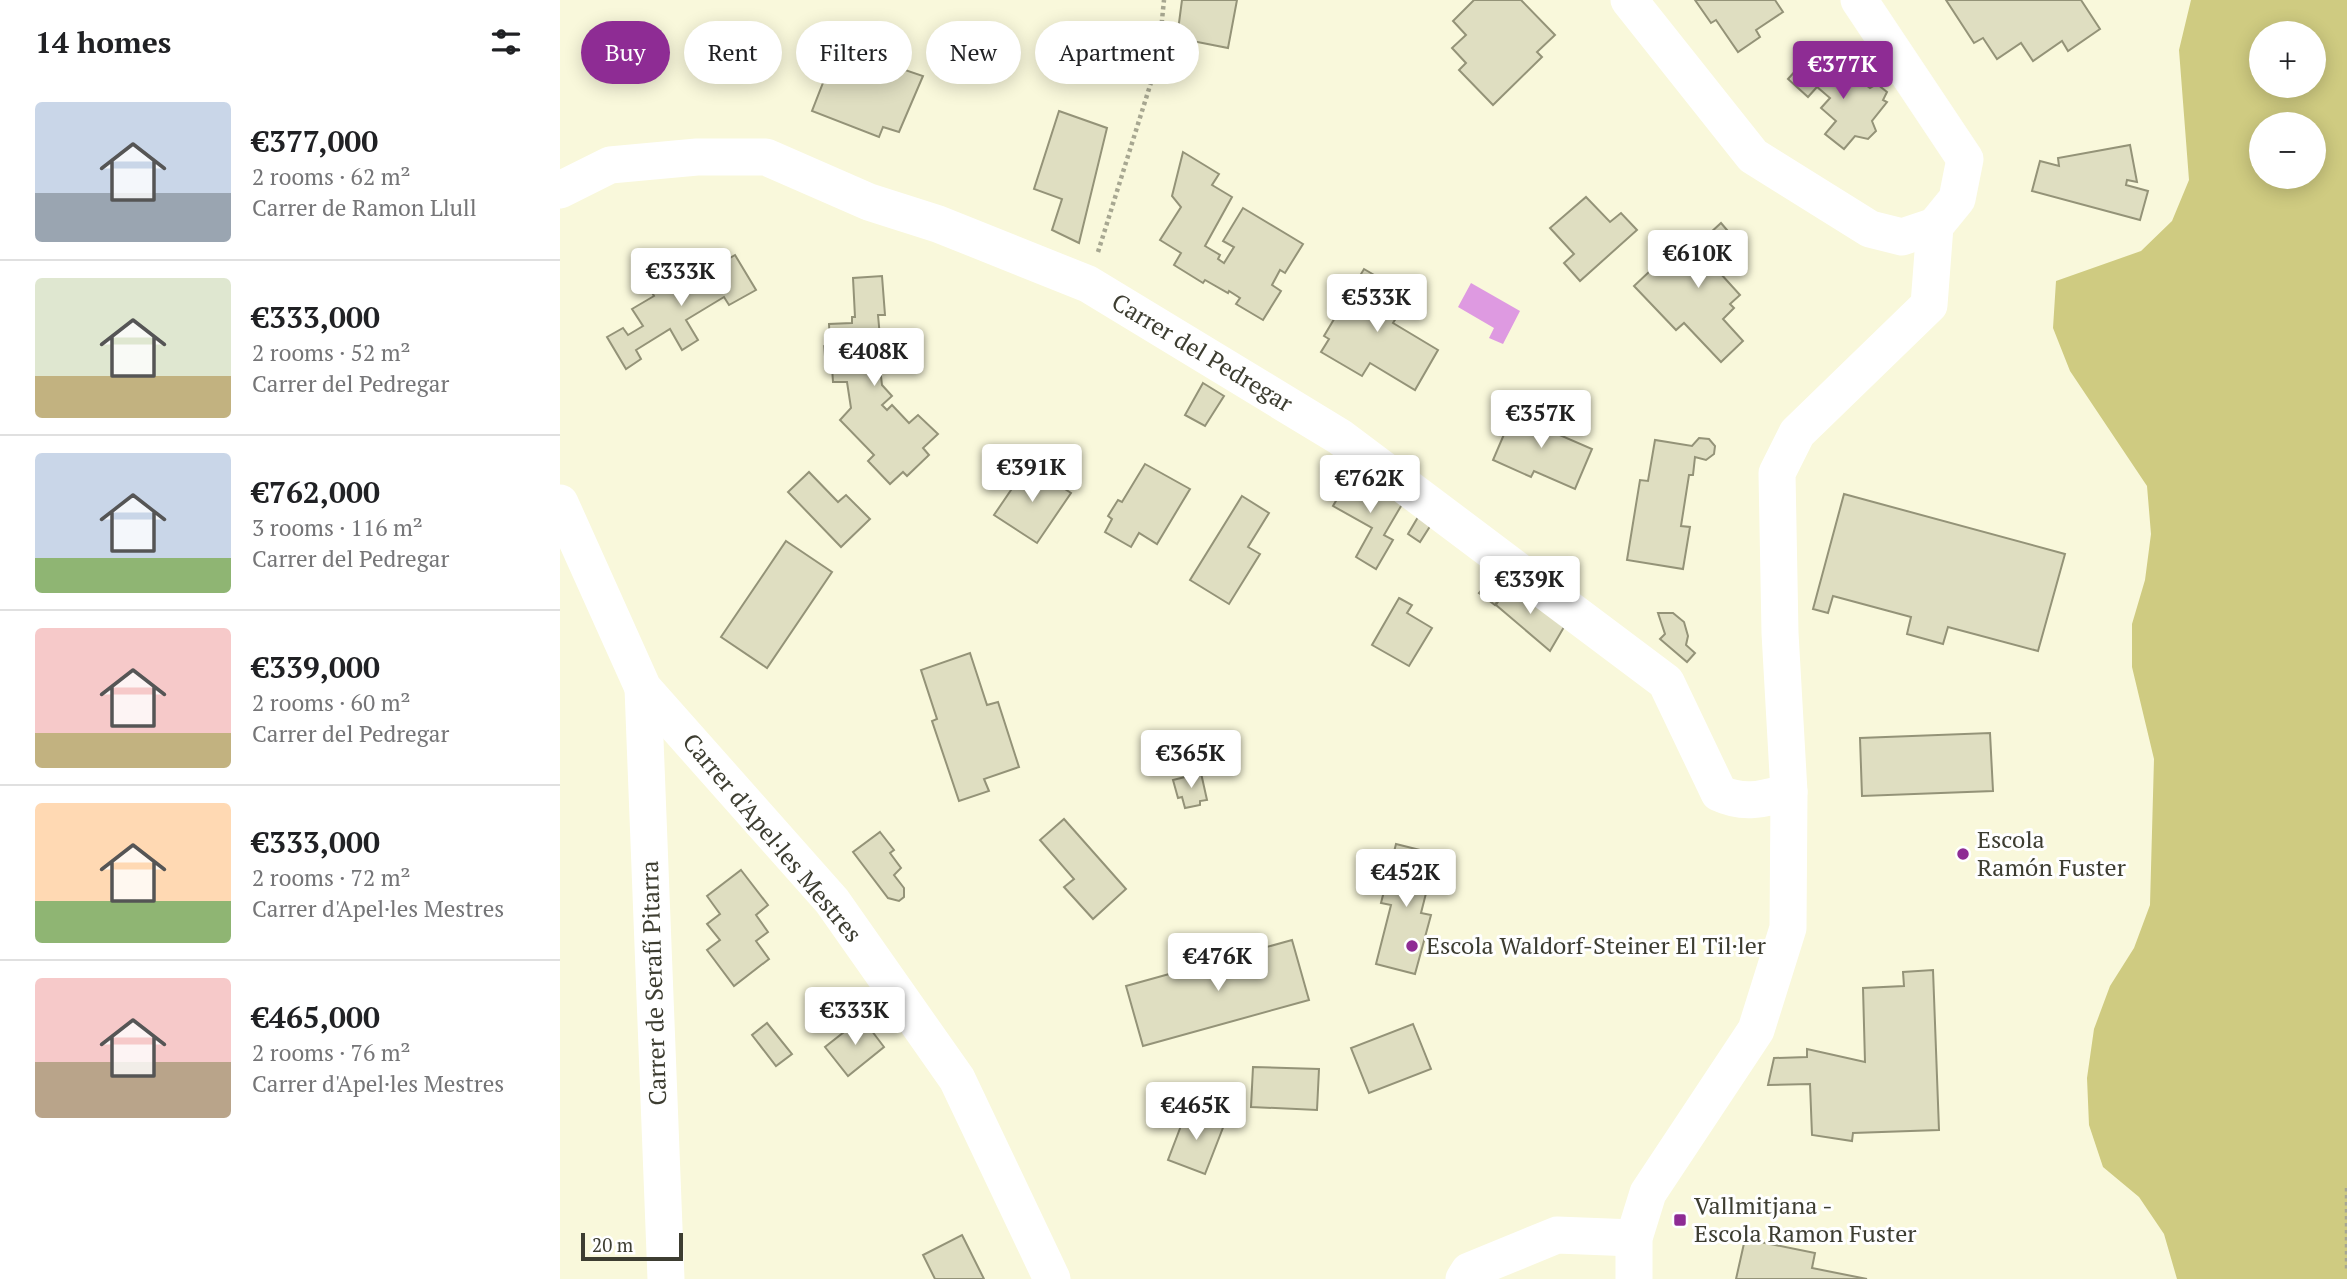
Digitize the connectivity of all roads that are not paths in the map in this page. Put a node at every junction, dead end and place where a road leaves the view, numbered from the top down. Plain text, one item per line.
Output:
1 (1629, 0) edge
2 (1859, 0) edge
3 (560, 190) edge
4 (1935, 226) junction
5 (560, 503) edge
6 (643, 688) junction
7 (1789, 792) junction
8 (1634, 1238) junction
9 (666, 1279) edge
10 (1052, 1279) edge
11 (1464, 1279) edge
12 (1634, 1279) edge

1 - 4 street
2 - 4 street
3 - 7 street, Carrer del Pedregar
4 - 7 street
5 - 6 street, Carrer d'Apel·les Mestres
6 - 9 street, Carrer de Serafí Pitarra
6 - 10 street, Carrer d'Apel·les Mestres
7 - 8 street
8 - 11 street
8 - 12 street

